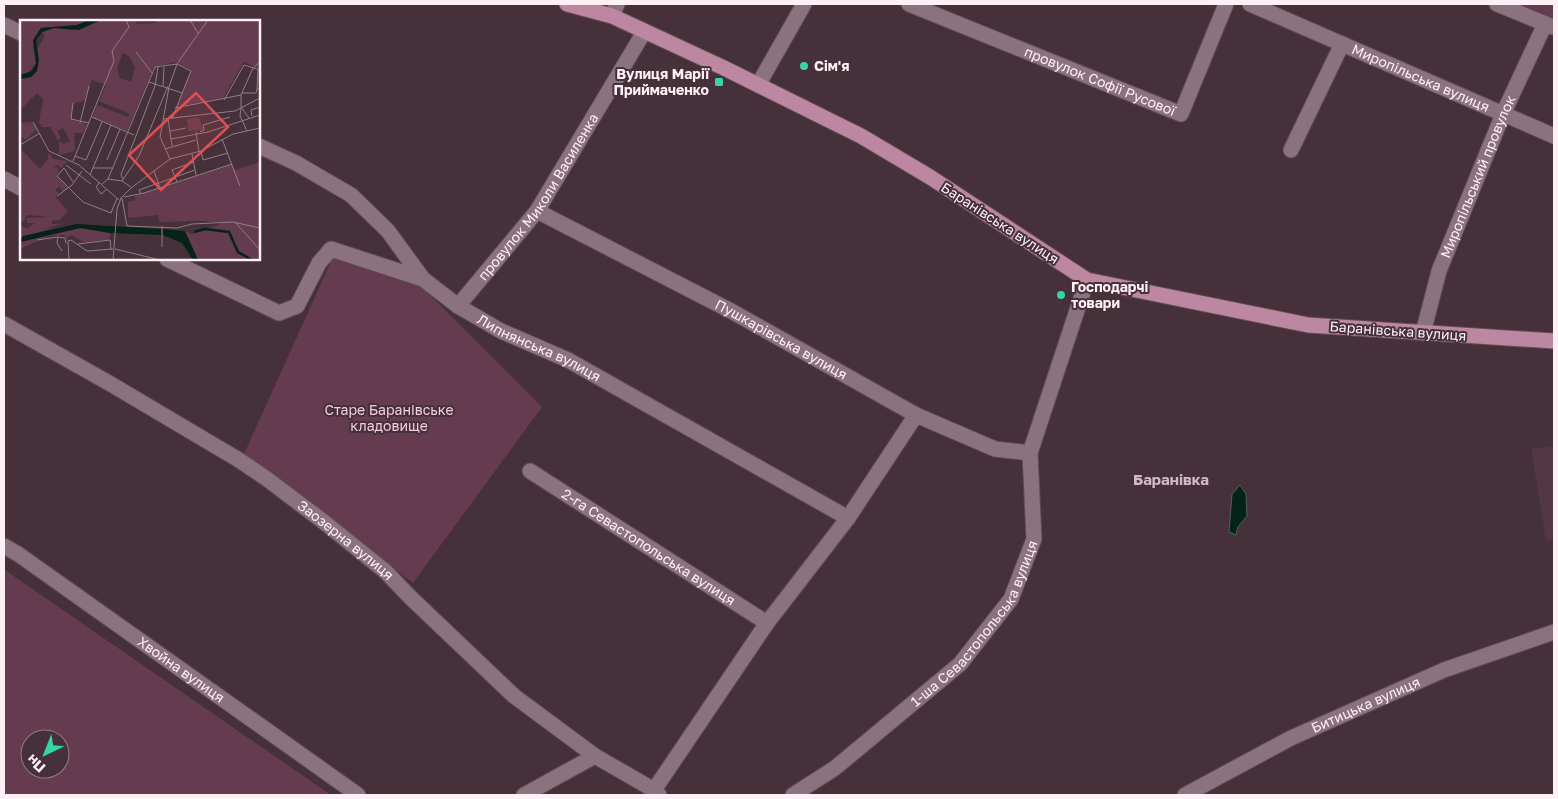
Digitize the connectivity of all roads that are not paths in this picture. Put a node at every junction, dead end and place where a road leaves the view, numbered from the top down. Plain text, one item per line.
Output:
1 (566, 4) edge
2 (804, 4) edge
3 (909, 4) edge
4 (1226, 4) edge
5 (1250, 4) edge
6 (1497, 4) edge
7 (614, 10) edge
8 (4, 25) edge
9 (1550, 26) edge
10 (644, 32) junction
11 (20, 33) edge
12 (1342, 44) junction
13 (758, 85) junction
14 (1503, 114) junction
15 (1554, 136) edge
16 (260, 146) edge
17 (1291, 150) dead end
18 (4, 179) edge
19 (20, 187) edge
20 (537, 211) junction
21 (169, 260) edge
22 (423, 279) junction
23 (1087, 280) junction
24 (458, 306) junction
25 (4, 324) edge
26 (1423, 333) junction
27 (1554, 341) edge
28 (916, 415) junction
29 (1030, 453) junction
30 (530, 471) dead end
31 (848, 518) junction
32 (4, 546) edge
33 (767, 623) junction
34 (1554, 632) edge
35 (595, 756) junction
36 (656, 793) edge
37 (358, 795) edge
38 (524, 795) edge
39 (793, 795) edge
40 (1185, 795) edge

1 - 7 main road, Баранівська вулиця
2 - 13 street
3 - 4 street, провулок Софії Русової
5 - 12 street, Миропільська вулиця
6 - 9 street
7 - 10 main road, Баранівська вулиця
8 - 11 street
9 - 14 street, Миропільський провулок
10 - 13 main road, Баранівська вулиця
10 - 20 street, провулок Миколи Василенка
12 - 14 street, Миропільська вулиця
12 - 17 street, Миропільська вулиця
13 - 23 main road, Баранівська вулиця
14 - 15 street, Миропільська вулиця
14 - 26 street, Миропільський провулок
16 - 22 street, Липнянська вулиця
18 - 19 street
20 - 24 street, провулок Миколи Василенка
20 - 28 street, Пушкарівська вулиця
21 - 22 street
22 - 24 street, Липнянська вулиця
23 - 26 main road, Баранівська вулиця
23 - 29 street, 1-ша Севастопольська вулиця
24 - 31 street, Липнянська вулиця
25 - 35 street, Заозерна вулиця
26 - 27 main road, Баранівська вулиця
28 - 29 street, Пушкарівська вулиця
28 - 31 street
29 - 39 street, 1-ша Севастопольська вулиця
30 - 33 street, 2-га Севастопольська вулиця
31 - 33 street
32 - 37 street, Хвойна вулиця
33 - 36 street
34 - 40 street, Битицька вулиця
35 - 36 street, Заозерна вулиця
35 - 38 street

